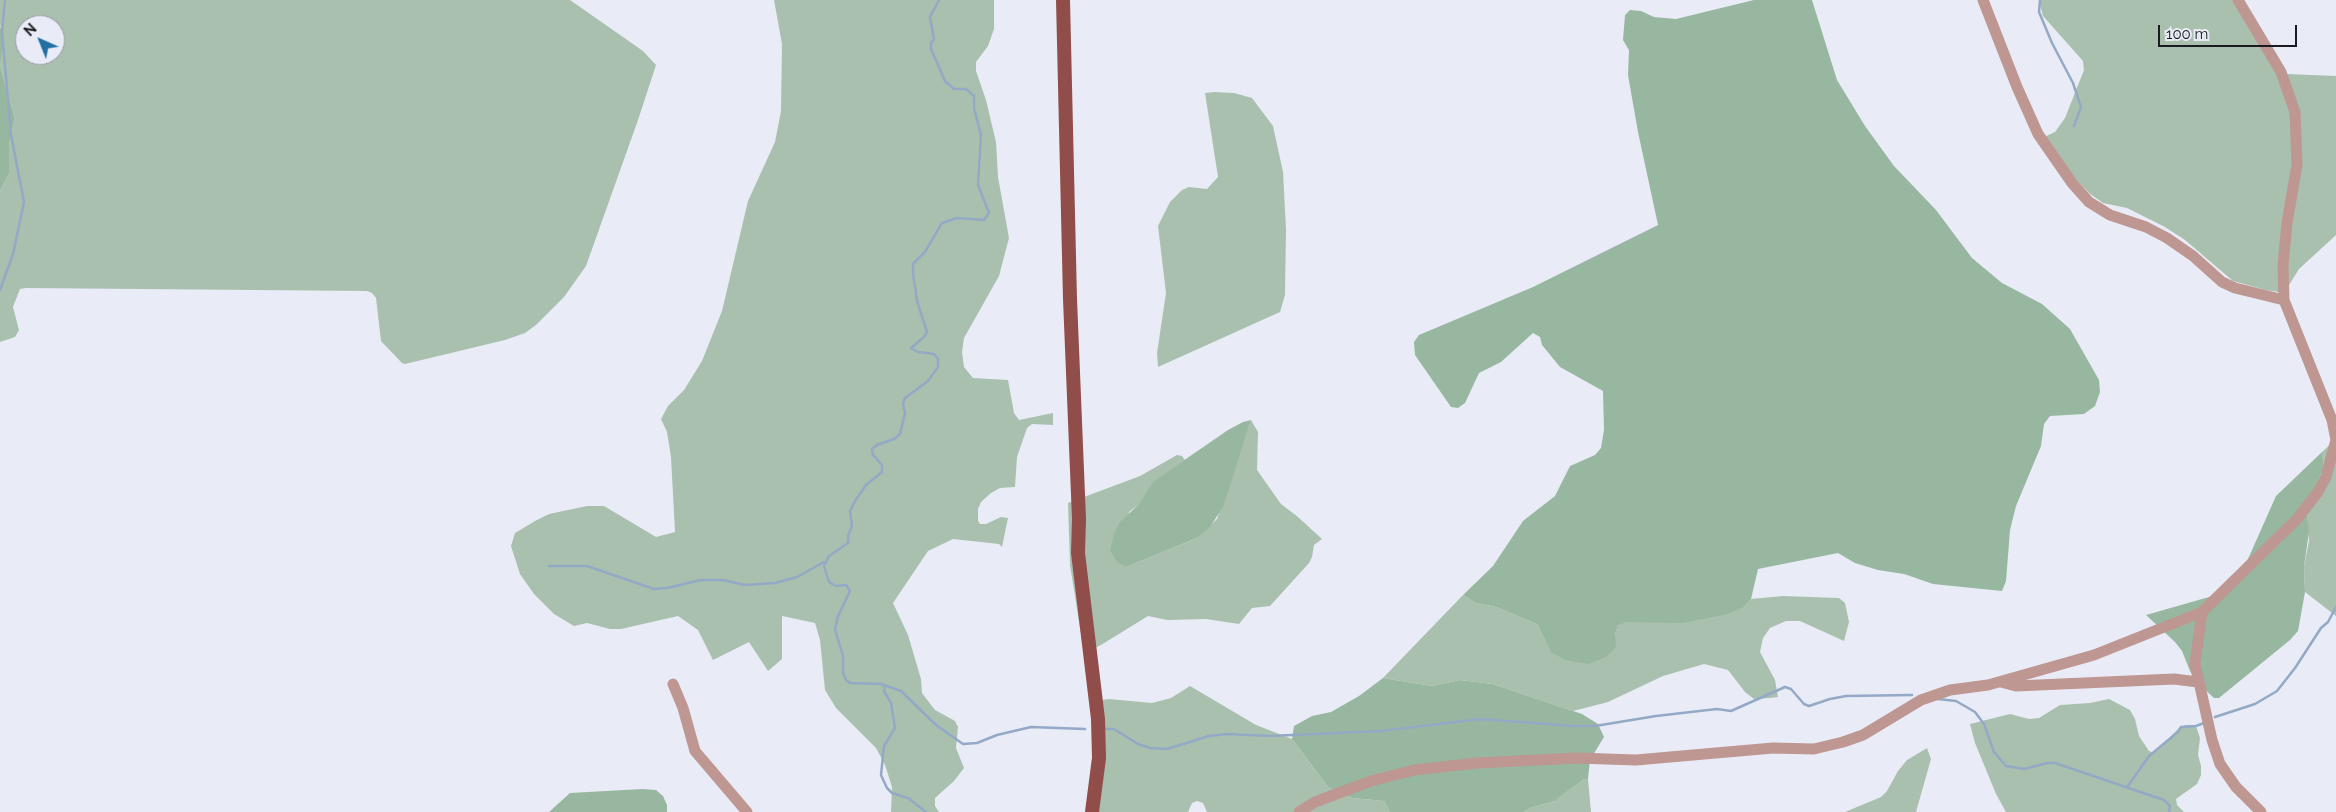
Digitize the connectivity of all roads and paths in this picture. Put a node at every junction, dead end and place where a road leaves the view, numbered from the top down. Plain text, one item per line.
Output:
1 (1063, 0) edge
2 (1983, 0) edge
3 (2238, 0) edge
4 (2284, 300) junction
5 (2202, 612) junction
6 (1999, 682) junction
7 (2198, 682) junction
8 (673, 684) dead end
9 (747, 812) edge
10 (1092, 812) edge
11 (1299, 812) edge
12 (2261, 812) edge

1 - 10 main road
2 - 4 street
3 - 4 street
4 - 5 street
5 - 6 street
5 - 7 street
6 - 7 street
6 - 11 street
7 - 12 street
8 - 9 street

